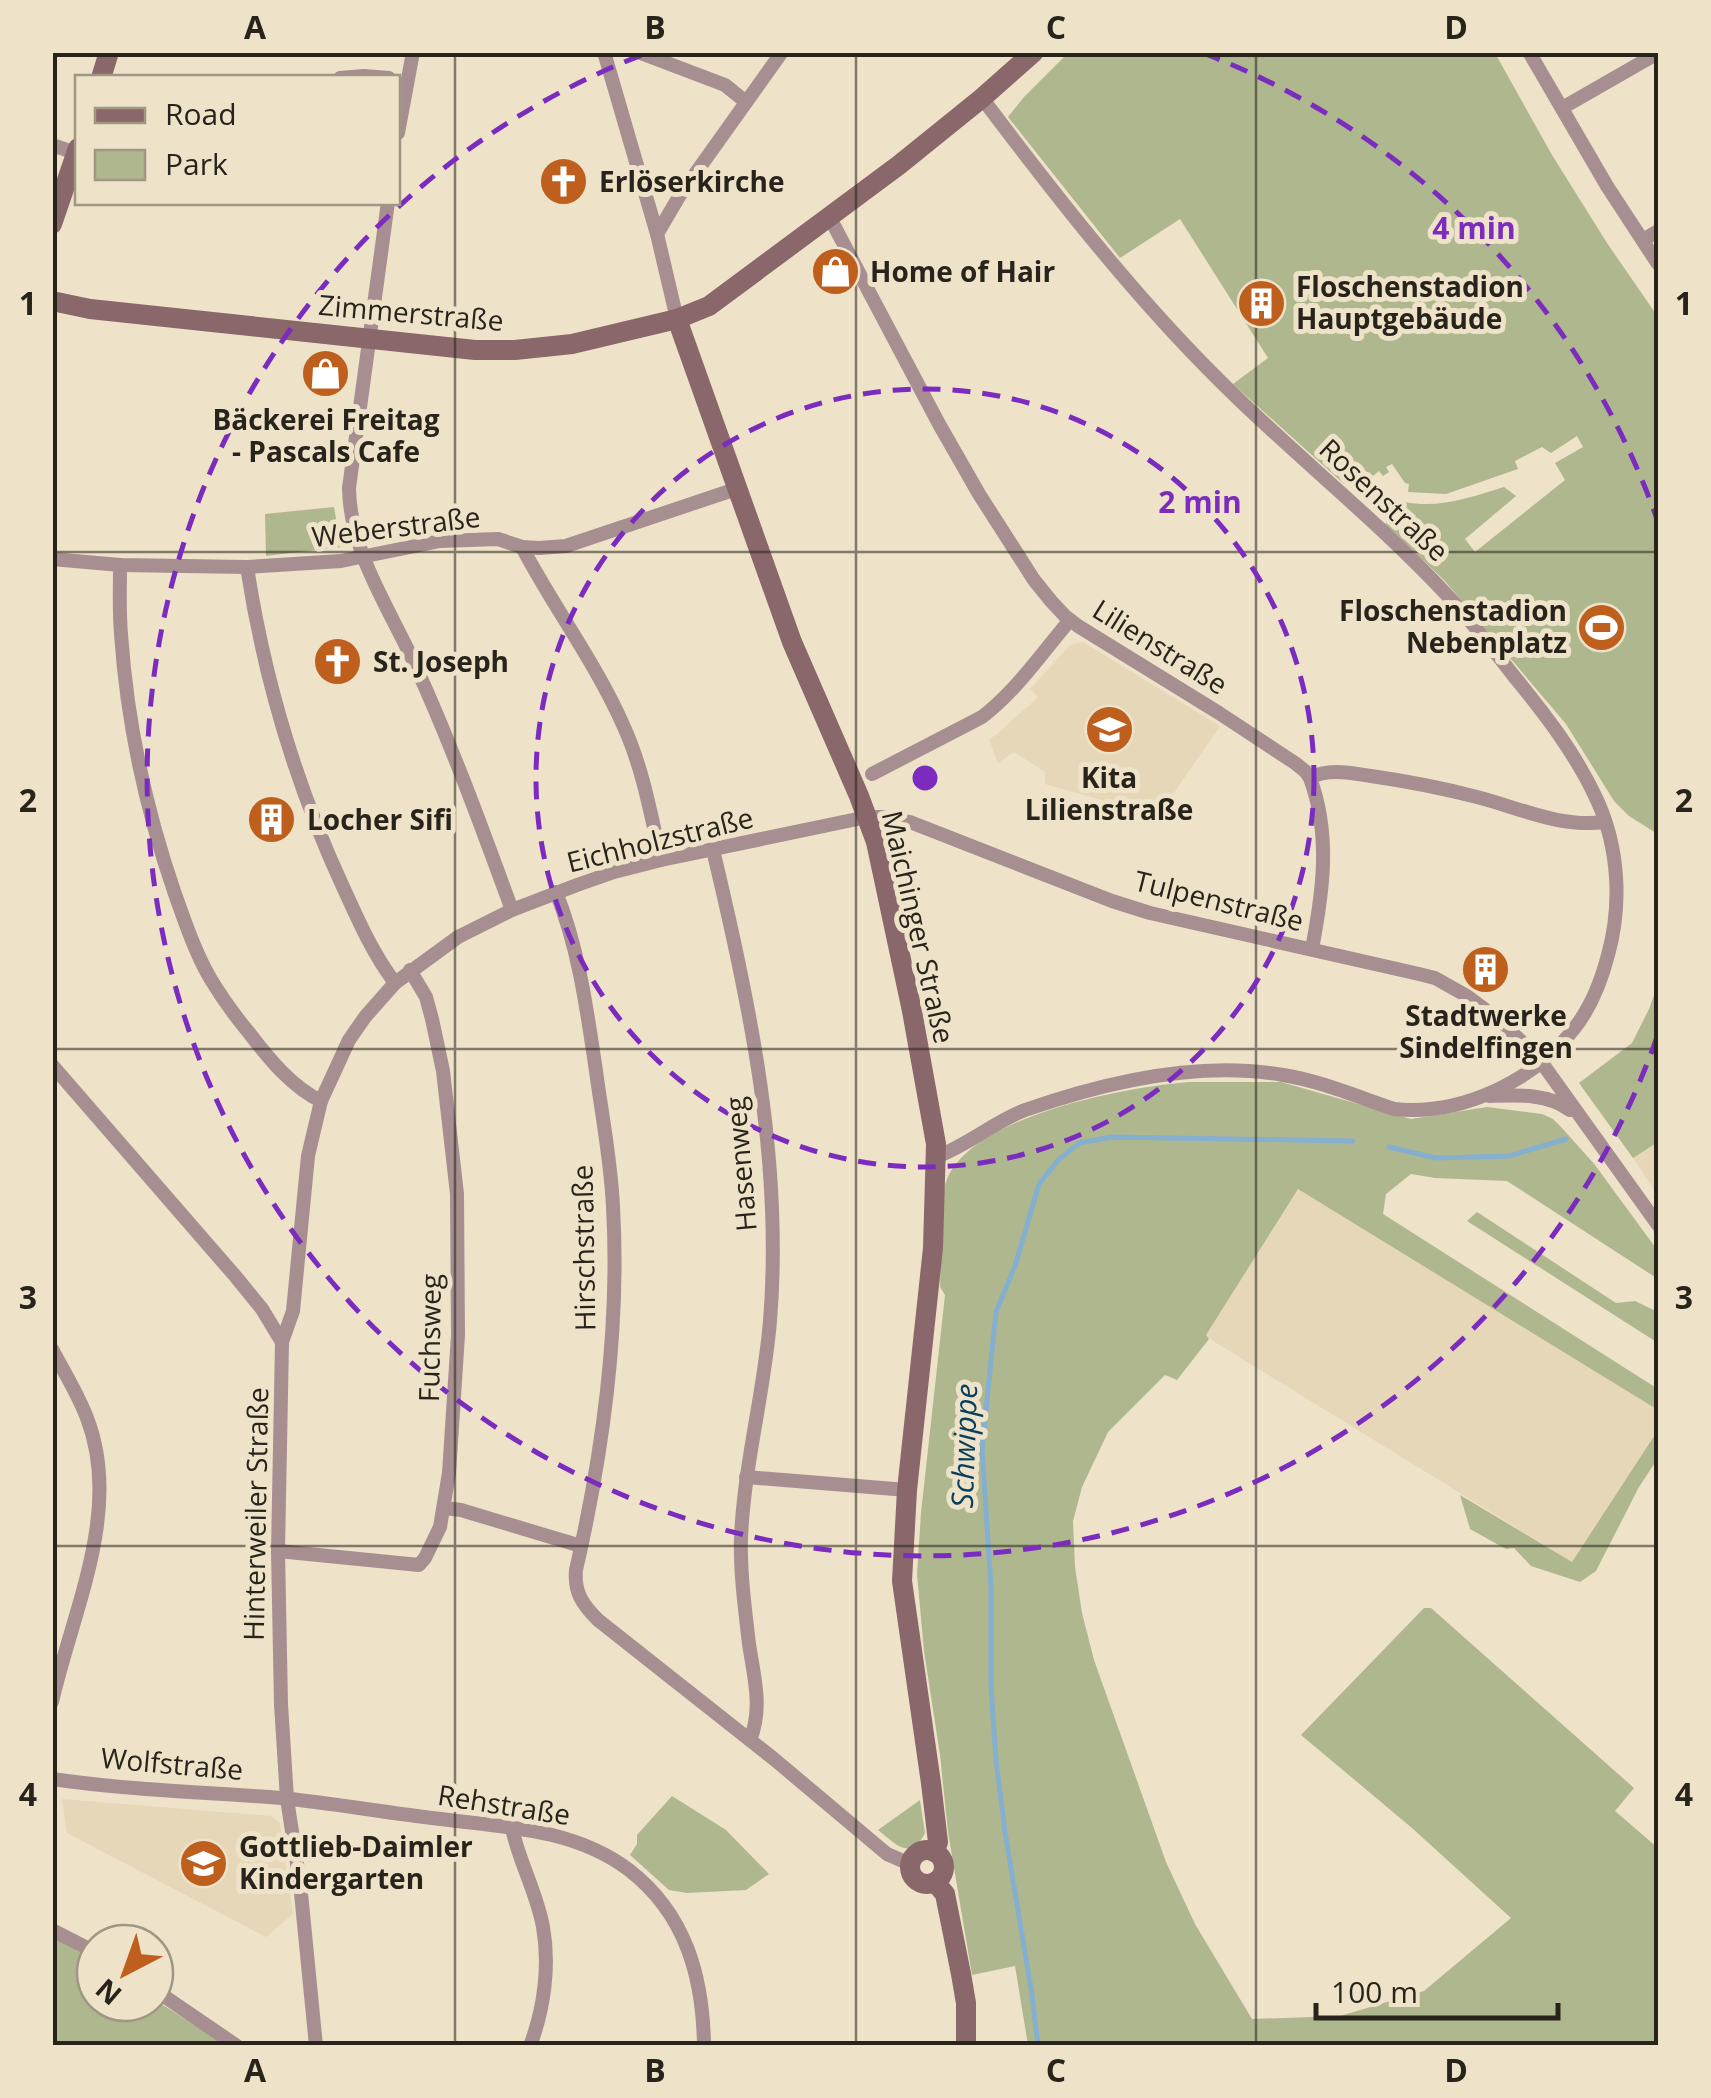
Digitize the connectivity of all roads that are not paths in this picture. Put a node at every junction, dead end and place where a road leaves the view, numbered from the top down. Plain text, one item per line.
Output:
1 (413, 52) edge
2 (604, 52) edge
3 (638, 52) edge
4 (782, 52) edge
5 (1034, 52) edge
6 (1529, 52) edge
7 (1658, 53) edge
8 (402, 80) edge
9 (982, 98) junction
10 (746, 102) junction
11 (400, 106) edge
12 (1562, 108) junction
13 (75, 154) edge
14 (388, 205) edge
15 (830, 218) junction
16 (52, 224) edge
17 (1658, 231) edge
18 (657, 234) junction
19 (1642, 240) junction
20 (1658, 264) edge
21 (52, 301) edge
22 (677, 318) junction
23 (369, 340) junction
24 (736, 489) junction
25 (522, 546) junction
26 (362, 556) junction
27 (52, 559) edge
28 (120, 565) junction
29 (248, 567) junction
30 (1070, 620) junction
31 (872, 774) dead end
32 (1310, 778) junction
33 (867, 817) junction
34 (1605, 822) junction
35 (712, 850) junction
36 (661, 860) junction
37 (556, 892) junction
38 (512, 910) junction
39 (1312, 949) junction
40 (410, 970) junction
41 (395, 983) junction
42 (1541, 1061) junction
43 (52, 1065) edge
44 (1484, 1096) junction
45 (321, 1101) junction
46 (1580, 1118) junction
47 (936, 1157) junction
48 (1658, 1224) edge
49 (282, 1342) junction
50 (52, 1349) edge
51 (746, 1476) junction
52 (908, 1490) junction
53 (444, 1508) junction
54 (581, 1546) junction
55 (278, 1551) junction
56 (52, 1702) edge
57 (750, 1740) junction
58 (52, 1779) edge
59 (288, 1799) junction
60 (512, 1828) junction
61 (934, 1852) junction
62 (910, 1864) junction
63 (935, 1882) junction
64 (52, 1930) edge
65 (75, 1942) edge
66 (175, 2004) edge
67 (237, 2046) edge
68 (316, 2046) edge
69 (530, 2046) edge
70 (704, 2046) edge
71 (966, 2046) edge

1 - 8 street
2 - 18 street, Maichinger Straße
3 - 10 street
4 - 10 street
5 - 9 street, Zimmerstraße
6 - 12 street
7 - 12 street
8 - 11 street
9 - 15 street, Zimmerstraße
9 - 34 street, Rosenstraße
10 - 18 street
12 - 19 street
13 - 16 street
14 - 23 street
15 - 22 street, Zimmerstraße
15 - 30 street, Lilienstraße
17 - 19 street
18 - 22 street, Maichinger Straße
19 - 20 street
21 - 23 street, Zimmerstraße
22 - 23 street, Zimmerstraße
22 - 24 street, Maichinger Straße
23 - 26 street
24 - 25 street, Weberstraße
24 - 33 street, Maichinger Straße
25 - 26 street, Weberstraße
25 - 36 street
26 - 29 street, Weberstraße
26 - 38 street
27 - 28 street, Weberstraße
28 - 29 street, Weberstraße
28 - 45 street
29 - 41 street
30 - 31 street
30 - 32 street, Lilienstraße
32 - 34 street
32 - 39 street
33 - 35 street, Eichholzstraße
33 - 39 street, Tulpenstraße
33 - 47 street, Maichinger Straße
34 - 42 street, Rosenstraße
35 - 36 street, Eichholzstraße
35 - 51 street, Hasenweg
36 - 37 street, Eichholzstraße
37 - 38 street, Eichholzstraße
37 - 54 street, Hirschstraße
38 - 40 street, Eichholzstraße
39 - 42 street, Tulpenstraße
40 - 41 street, Eichholzstraße
40 - 53 street, Fuchsweg
41 - 45 street, Eichholzstraße
42 - 44 street, Rosenstraße
42 - 46 street, Tulpenstraße
43 - 49 street
44 - 46 street
44 - 47 street, Rosenstraße
45 - 49 street, Eichholzstraße
46 - 48 street, Tulpenstraße
47 - 52 street, Maichinger Straße
49 - 55 street, Hinterweiler Straße
50 - 56 street
51 - 52 street
51 - 57 street, Hasenweg
52 - 61 street, Maichinger Straße
53 - 54 street
53 - 55 street, Fuchsweg
54 - 57 street, Hirschstraße
55 - 59 street, Hinterweiler Straße
57 - 62 street, Hirschstraße
58 - 59 street, Wolfstraße
59 - 60 street, Rehstraße
59 - 68 street, Hinterweiler Straße
60 - 69 street
60 - 70 street, Rehstraße
61 - 62 street
61 - 63 street, Maichinger Straße
62 - 63 street
63 - 71 street, Maichinger Straße
64 - 65 street
66 - 67 street

